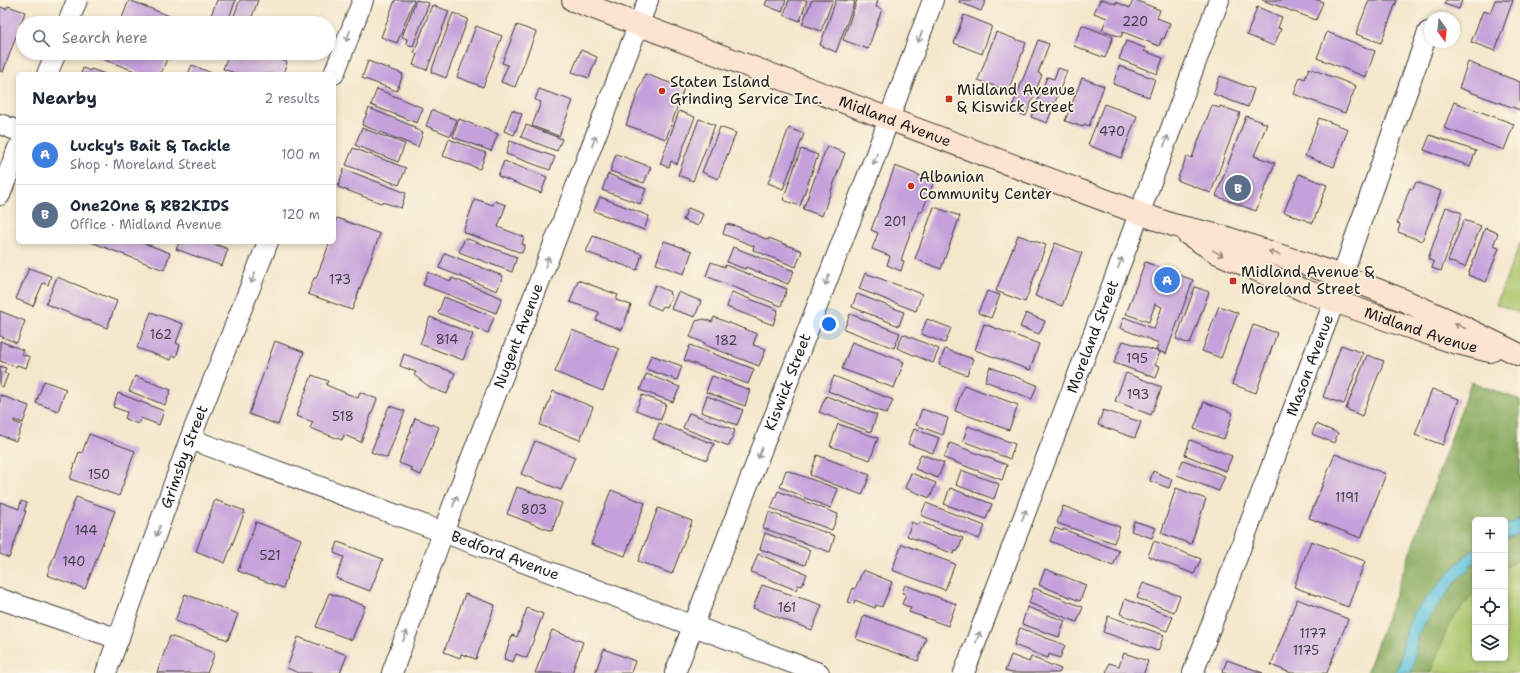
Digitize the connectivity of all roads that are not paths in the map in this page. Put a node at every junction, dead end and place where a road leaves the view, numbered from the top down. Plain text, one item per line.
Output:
1 (77, 0) edge
2 (362, 0) edge
3 (573, 0) edge
4 (648, 0) edge
5 (933, 0) edge
6 (1219, 0) edge
7 (71, 16) edge
8 (638, 25) junction
9 (1424, 43) edge
10 (53, 60) edge
11 (48, 72) edge
12 (335, 72) edge
13 (890, 119) junction
14 (0, 124) edge
15 (16, 130) edge
16 (16, 153) edge
17 (0, 195) edge
18 (1139, 213) junction
19 (1173, 225) junction
20 (267, 244) edge
21 (1342, 276) junction
22 (1334, 302) junction
23 (1520, 355) edge
24 (1520, 359) edge
25 (190, 439) junction
26 (443, 532) junction
27 (0, 599) edge
28 (692, 625) junction
29 (119, 638) junction
30 (106, 673) edge
31 (392, 673) edge
32 (674, 673) edge
33 (819, 673) edge
34 (964, 673) edge
35 (1193, 673) edge

1 - 7 street
2 -> 12 street
3 - 8 main road, Midland Avenue
4 - 8 street, Nugent Avenue
5 -> 13 street, Kiswick Street
18 -> 6 street, Moreland Street
8 - 13 main road, Midland Avenue
26 -> 8 street, Nugent Avenue
9 - 21 street, Mason Avenue
10 - 11 street
13 - 18 main road, Midland Avenue
13 -> 28 street, Kiswick Street
14 - 15 street
16 - 17 street
18 - 19 main road, Midland Avenue
34 -> 18 street, Moreland Street
21 -> 19 main road, Midland Avenue
19 -> 22 main road, Midland Avenue
20 -> 25 street, Grimsby Street
21 - 22 street, Mason Avenue
23 -> 21 main road, Midland Avenue
22 - 24 main road, Midland Avenue
22 - 35 street, Mason Avenue
25 - 26 street, Bedford Avenue
25 -> 29 street, Grimsby Street
26 - 28 street, Bedford Avenue
31 -> 26 street, Nugent Avenue
27 - 29 street
28 - 32 street, Kiswick Street
28 - 33 street, Bedford Avenue
29 - 30 street, Grimsby Street

